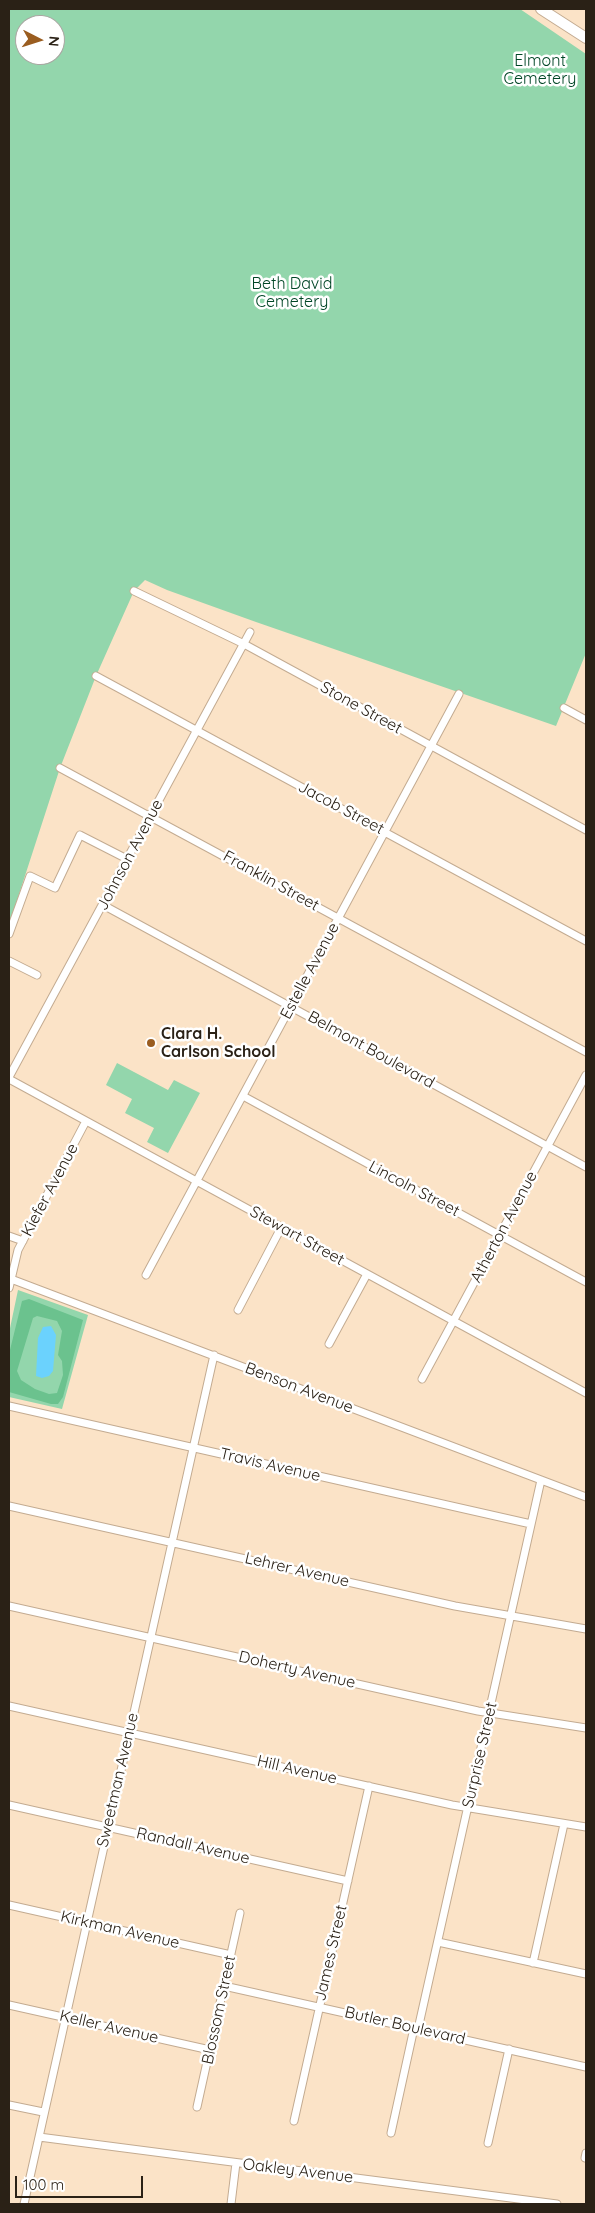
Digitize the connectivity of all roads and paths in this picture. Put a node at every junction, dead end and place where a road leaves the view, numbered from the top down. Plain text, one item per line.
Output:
1 (542, 9) edge
2 (586, 38) edge
3 (134, 591) dead end
4 (250, 632) dead end
5 (244, 644) junction
6 (96, 676) dead end
7 (460, 694) dead end
8 (564, 708) dead end
9 (586, 720) edge
10 (197, 730) junction
11 (432, 746) junction
12 (60, 768) dead end
13 (151, 815) junction
14 (586, 830) edge
15 (386, 832) junction
16 (127, 859) junction
17 (103, 905) junction
18 (339, 918) junction
19 (9, 934) edge
20 (586, 941) edge
21 (9, 961) edge
22 (37, 975) dead end
23 (291, 1007) junction
24 (586, 1052) edge
25 (586, 1075) edge
26 (9, 1078) edge
27 (242, 1096) junction
28 (86, 1121) junction
29 (548, 1146) junction
30 (586, 1167) edge
31 (196, 1181) junction
32 (281, 1228) junction
33 (499, 1235) junction
34 (9, 1236) edge
35 (23, 1241) junction
36 (367, 1274) junction
37 (146, 1275) dead end
38 (11, 1279) junction
39 (586, 1282) edge
40 (9, 1288) edge
41 (238, 1310) dead end
42 (453, 1321) junction
43 (329, 1344) dead end
44 (214, 1355) junction
45 (422, 1379) dead end
46 (586, 1393) edge
47 (9, 1406) edge
48 (193, 1447) junction
49 (541, 1480) junction
50 (586, 1497) edge
51 (9, 1506) edge
52 (531, 1524) junction
53 (172, 1542) junction
54 (9, 1606) edge
55 (510, 1617) junction
56 (586, 1629) edge
57 (150, 1637) junction
58 (9, 1706) edge
59 (489, 1712) junction
60 (586, 1728) edge
61 (129, 1732) junction
62 (369, 1786) junction
63 (9, 1805) edge
64 (468, 1807) junction
65 (564, 1824) junction
66 (108, 1827) junction
67 (586, 1827) edge
68 (348, 1881) junction
69 (9, 1905) edge
70 (240, 1913) dead end
71 (87, 1922) junction
72 (438, 1942) junction
73 (231, 1955) junction
74 (533, 1963) junction
75 (586, 1974) edge
76 (224, 1986) junction
77 (9, 2005) edge
78 (319, 2007) junction
79 (65, 2017) junction
80 (416, 2029) junction
81 (509, 2049) junction
82 (210, 2050) junction
83 (586, 2066) edge
84 (9, 2105) edge
85 (197, 2108) dead end
86 (43, 2112) junction
87 (294, 2121) dead end
88 (391, 2133) dead end
89 (38, 2137) junction
90 (488, 2143) dead end
91 (236, 2163) junction
92 (24, 2204) edge
93 (231, 2204) edge
94 (553, 2204) edge
95 (557, 2204) edge

1 - 2 main road
3 - 5 street, Stone Street
4 - 5 street, Johnson Avenue
5 - 10 street, Johnson Avenue
5 - 11 street, Stone Street
6 - 10 street, Jacob Street
7 - 11 street, Estelle Avenue
8 - 9 street
10 - 13 street, Johnson Avenue
10 - 15 street, Jacob Street
11 - 14 street, Stone Street
11 - 15 street, Estelle Avenue
12 - 13 street, Franklin Street
13 - 16 street, Johnson Avenue
13 - 18 street, Franklin Street
15 - 18 street, Estelle Avenue
15 - 20 street, Jacob Street
16 - 17 street, Johnson Avenue
16 - 19 street
17 - 23 street, Belmont Boulevard
17 - 26 street, Johnson Avenue
18 - 23 street, Estelle Avenue
18 - 24 street, Franklin Street
21 - 22 street
23 - 27 street, Estelle Avenue
23 - 29 street, Belmont Boulevard
25 - 29 street, Atherton Avenue
26 - 28 street, Stewart Street
27 - 31 street, Estelle Avenue
27 - 33 street, Lincoln Street
28 - 31 street, Stewart Street
28 - 35 street, Kiefer Avenue
29 - 30 street, Belmont Boulevard
29 - 33 street, Atherton Avenue
31 - 32 street, Stewart Street
31 - 37 street, Estelle Avenue
32 - 36 street, Stewart Street
32 - 41 street
33 - 39 street, Lincoln Street
33 - 42 street, Atherton Avenue
34 - 35 street
35 - 38 street, Kiefer Avenue
36 - 42 street, Stewart Street
36 - 43 street
38 - 40 street, Kiefer Avenue
38 - 44 street, Benson Avenue
42 - 45 street, Atherton Avenue
42 - 46 street, Stewart Street
44 - 48 street, Sweetman Avenue
44 - 49 street, Benson Avenue
47 - 48 street, Travis Avenue
48 - 52 street, Travis Avenue
48 - 53 street, Sweetman Avenue
49 - 50 street, Benson Avenue
49 - 52 street, Surprise Street
51 - 53 street, Lehrer Avenue
52 - 55 street, Surprise Street
53 - 55 street, Lehrer Avenue
53 - 57 street, Sweetman Avenue
54 - 57 street, Doherty Avenue
55 - 56 street, Lehrer Avenue
55 - 59 street, Surprise Street
57 - 59 street, Doherty Avenue
57 - 61 street, Sweetman Avenue
58 - 61 street, Hill Avenue
59 - 60 street, Doherty Avenue
59 - 64 street, Surprise Street
61 - 62 street, Hill Avenue
61 - 66 street, Sweetman Avenue
62 - 64 street, Hill Avenue
62 - 68 street, James Street
63 - 66 street, Randall Avenue
64 - 65 street, Hill Avenue
64 - 72 street, Surprise Street
65 - 67 street, Hill Avenue
65 - 74 street
66 - 68 street, Randall Avenue
66 - 71 street, Sweetman Avenue
68 - 78 street, James Street
69 - 71 street, Kirkman Avenue
70 - 73 street, Blossom Street
71 - 73 street, Kirkman Avenue
71 - 79 street, Sweetman Avenue
72 - 74 street
72 - 80 street, Surprise Street
73 - 76 street, Blossom Street
74 - 75 street
76 - 78 street, Butler Boulevard
76 - 82 street, Blossom Street
77 - 79 street, Keller Avenue
78 - 80 street, Butler Boulevard
78 - 87 street, James Street
79 - 82 street, Keller Avenue
79 - 86 street, Sweetman Avenue
80 - 81 street, Butler Boulevard
80 - 88 street, Surprise Street
81 - 83 street, Butler Boulevard
81 - 90 street
82 - 85 street, Blossom Street
84 - 86 street
86 - 89 street, Sweetman Avenue
89 - 91 street, Oakley Avenue
89 - 92 street, Sweetman Avenue
91 - 93 street
91 - 94 street, Oakley Avenue
94 - 95 street, Oakley Avenue

